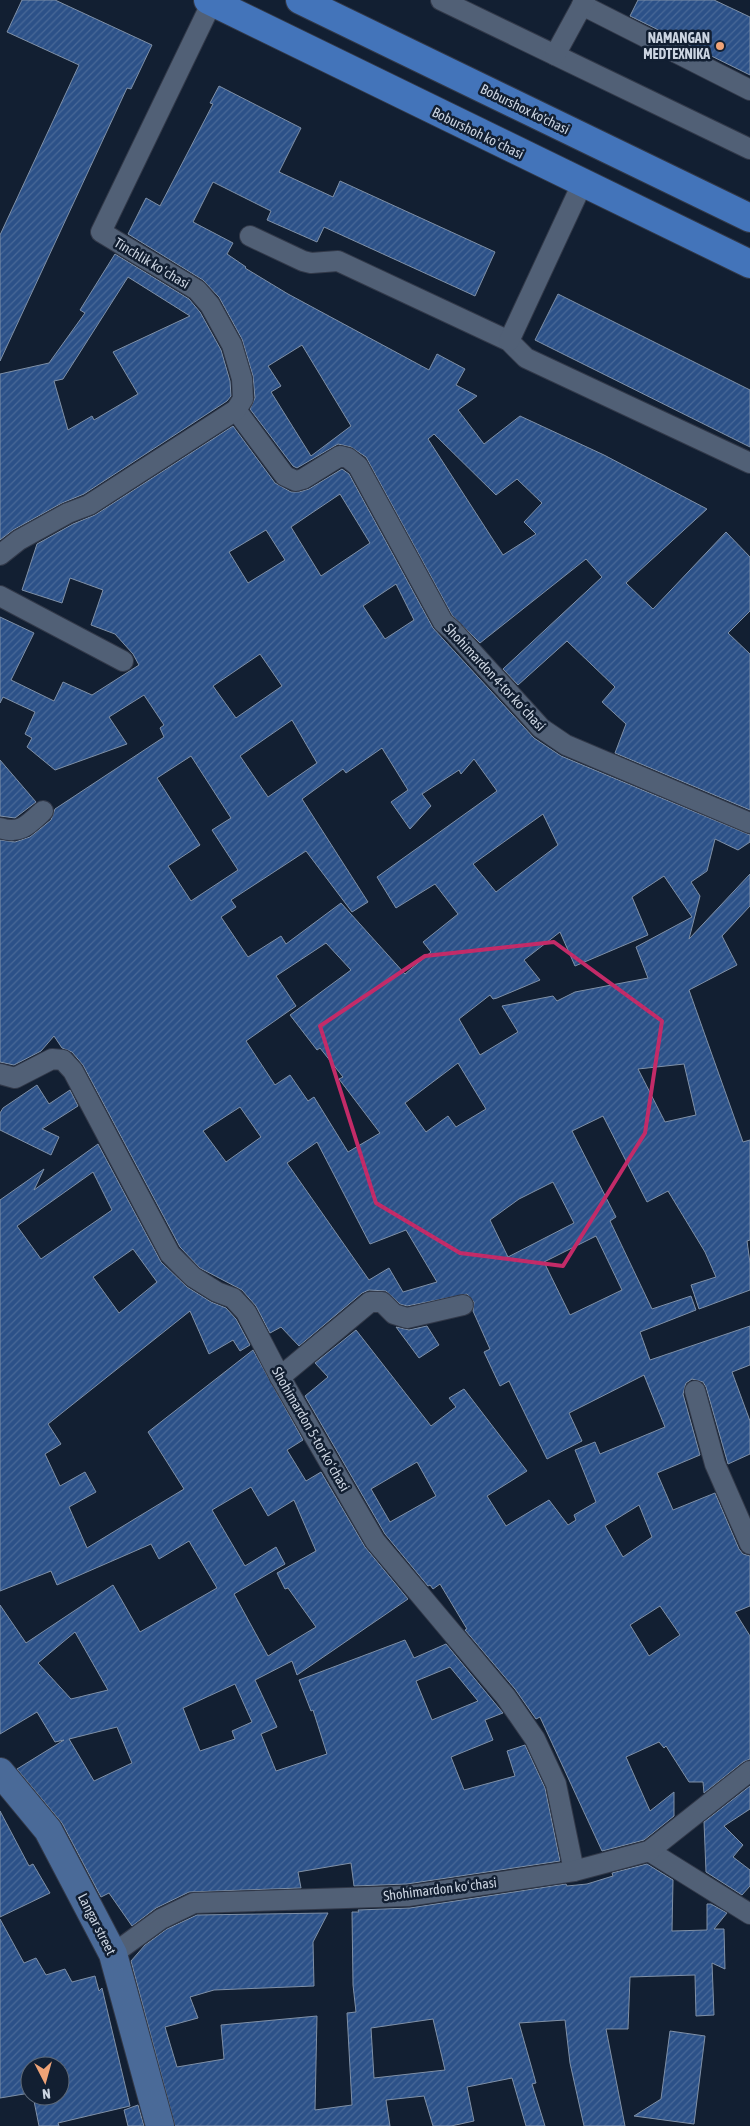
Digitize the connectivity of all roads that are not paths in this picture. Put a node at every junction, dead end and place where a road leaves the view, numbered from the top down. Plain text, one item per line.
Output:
1 (300, 0) edge
2 (441, 0) edge
3 (210, 1) edge
4 (583, 3) edge
5 (555, 55) junction
6 (750, 90) edge
7 (750, 149) edge
8 (582, 184) junction
9 (750, 218) edge
10 (250, 236) dead end
11 (750, 264) edge
12 (509, 341) junction
13 (236, 410) junction
14 (750, 463) edge
15 (0, 555) edge
16 (0, 596) edge
17 (123, 661) dead end
18 (43, 811) dead end
19 (750, 823) edge
20 (0, 828) edge
21 (0, 1074) edge
22 (462, 1305) dead end
23 (280, 1377) junction
24 (695, 1392) dead end
25 (750, 1544) edge
26 (750, 1771) edge
27 (0, 1772) edge
28 (649, 1852) junction
29 (574, 1871) junction
30 (750, 1914) edge
31 (113, 1954) junction
32 (160, 2126) edge

1 - 9 main road, Boburshox ko'chasi
2 - 5 street
3 - 8 main road, Boburshoh koʻchasi
3 - 13 street, Tinchlik koʻchasi
4 - 5 street
4 - 6 street
5 - 7 street
8 - 11 main road, Boburshoh koʻchasi
8 - 12 street
10 - 12 street
12 - 14 street
13 - 15 street
13 - 19 street, Shohimardon 4-tor koʻchasi
16 - 17 street
18 - 20 street
21 - 23 street, Shohimardon 5-tor koʻchasi
22 - 23 street
23 - 29 street, Shohimardon 5-tor koʻchasi
24 - 25 street
26 - 28 street, Shohimardon koʻchasi
27 - 31 street, Langar street
28 - 29 street, Shohimardon koʻchasi
28 - 30 street
29 - 31 street, Shohimardon koʻchasi
31 - 32 street, Langar street

